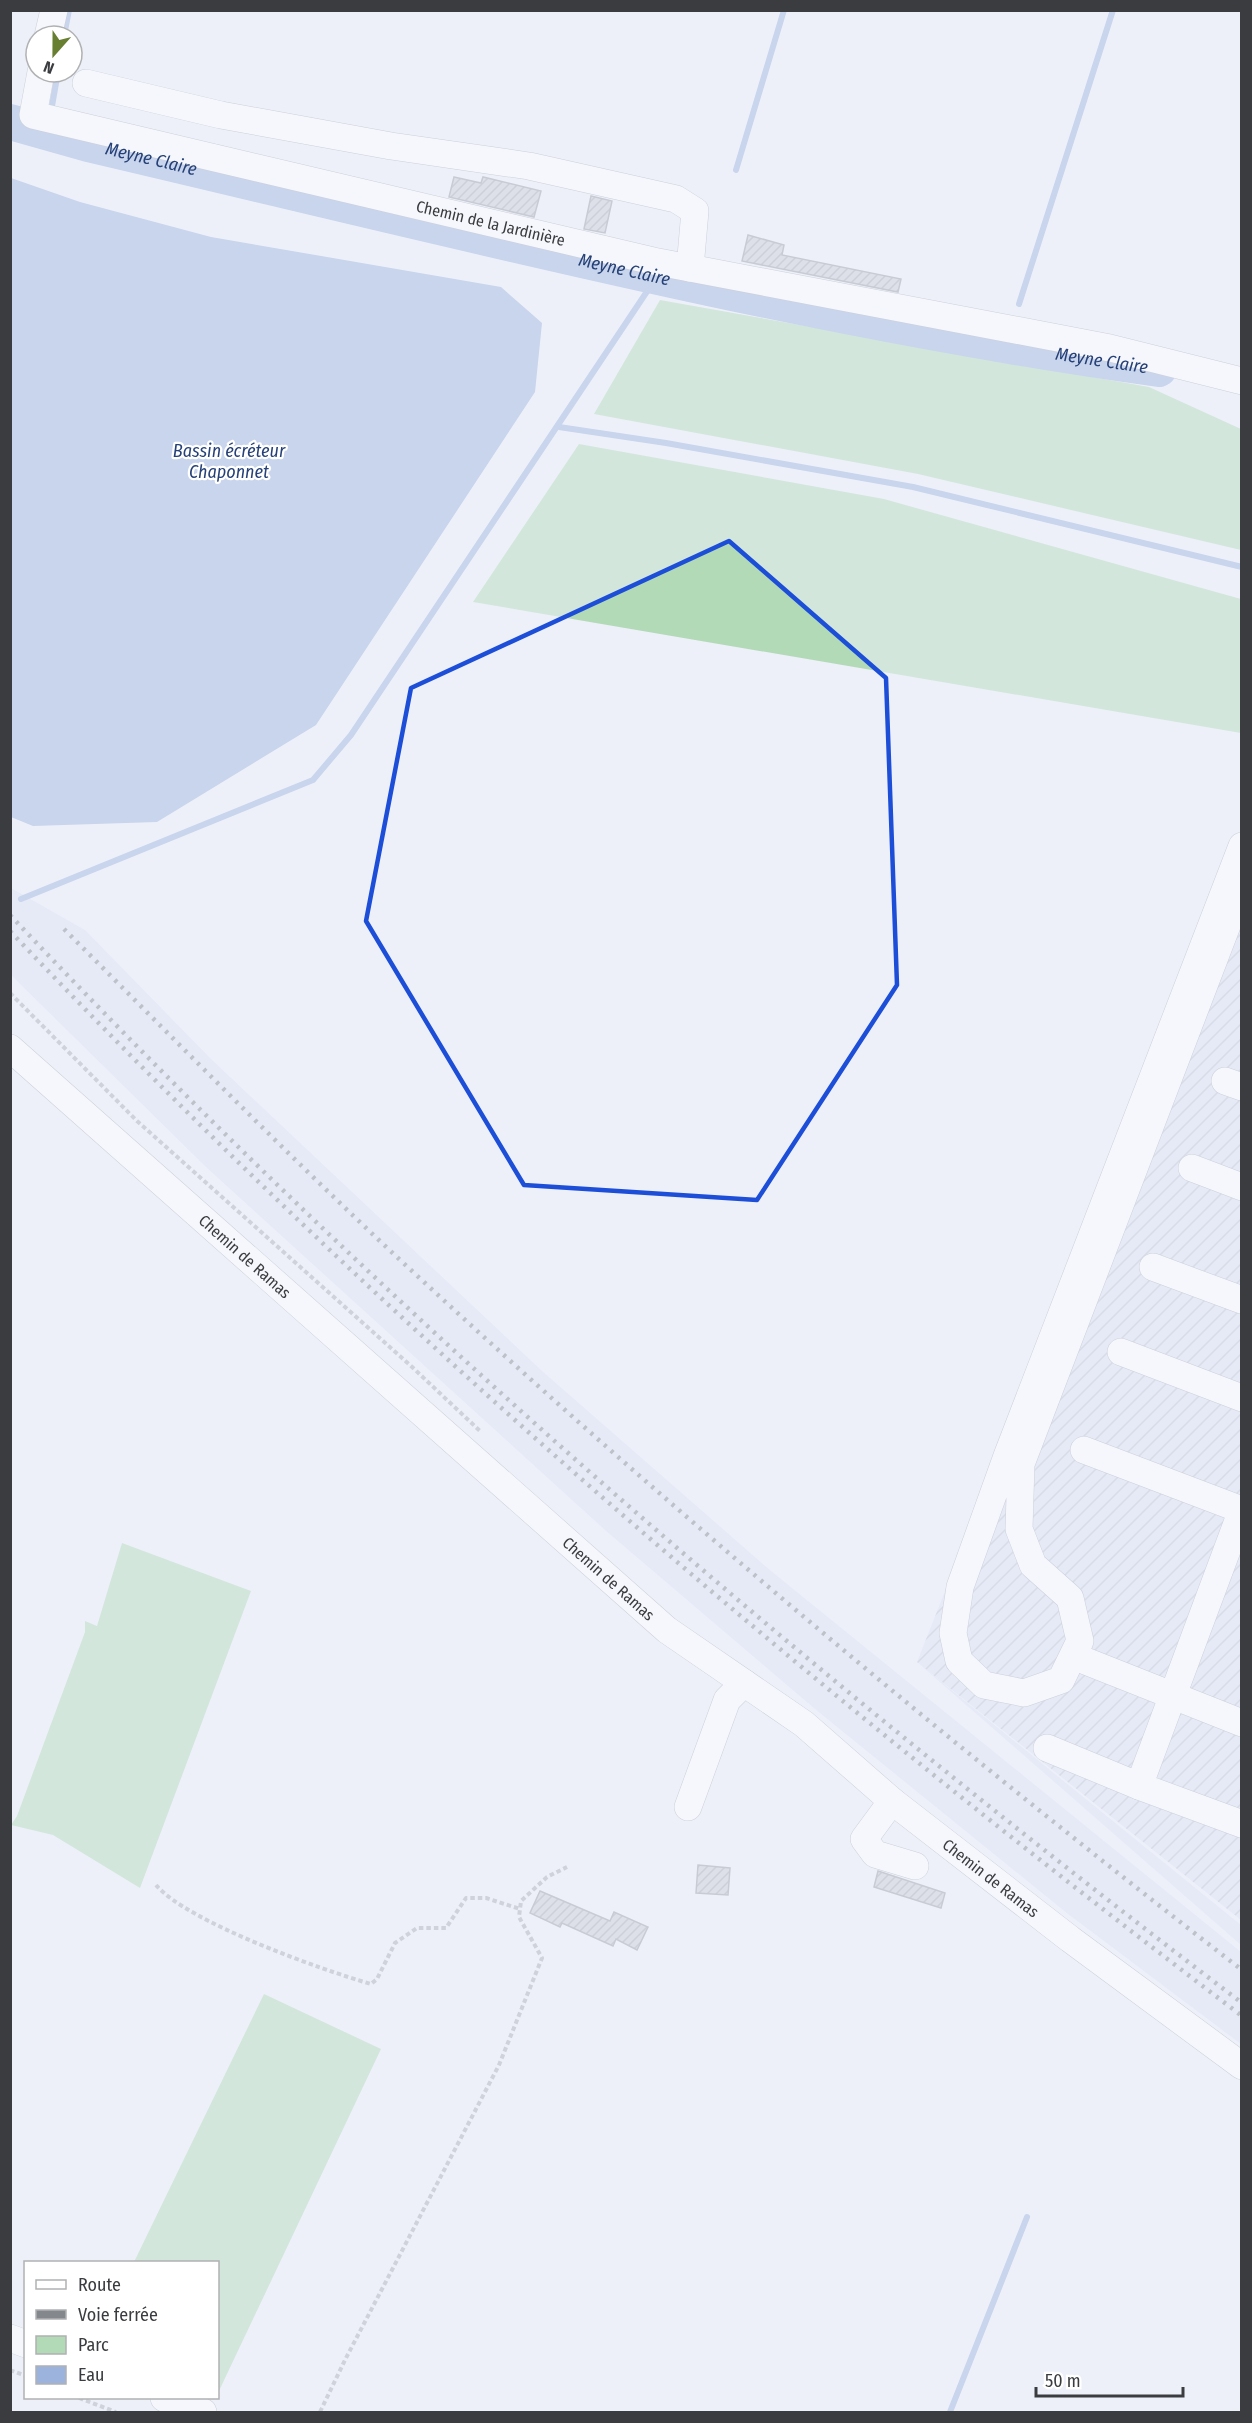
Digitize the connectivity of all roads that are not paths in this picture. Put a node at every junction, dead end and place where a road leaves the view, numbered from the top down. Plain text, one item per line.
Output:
1 (86, 83) dead end
2 (39, 84) edge
3 (690, 268) junction
4 (1242, 381) edge
5 (1242, 846) edge
6 (1242, 886) edge
7 (10, 1048) edge
8 (1191, 1168) dead end
9 (1242, 1186) edge
10 (1154, 1267) dead end
11 (1242, 1300) edge
12 (1121, 1352) dead end
13 (1242, 1398) edge
14 (1084, 1450) dead end
15 (1242, 1510) edge
16 (1083, 1660) dead end
17 (744, 1683) junction
18 (1172, 1696) junction
19 (1242, 1723) edge
20 (1047, 1748) dead end
21 (1139, 1786) junction
22 (891, 1801) junction
23 (688, 1807) dead end
24 (1242, 1824) edge
25 (915, 1866) dead end
26 (1242, 2066) edge
27 (169, 2399) edge
28 (203, 2412) edge

1 - 3 street
2 - 3 street, Chemin de la Jardinière
3 - 4 street, Chemin de la Jardinière
5 - 6 street
7 - 17 street, Chemin de Ramas
8 - 9 street
10 - 11 street
12 - 13 street
14 - 15 street
15 - 18 street
16 - 18 street
17 - 22 street, Chemin de Ramas
17 - 23 street
18 - 19 street
18 - 21 street
20 - 21 street
21 - 24 street
22 - 25 street
22 - 26 street, Chemin de Ramas
27 - 28 street

